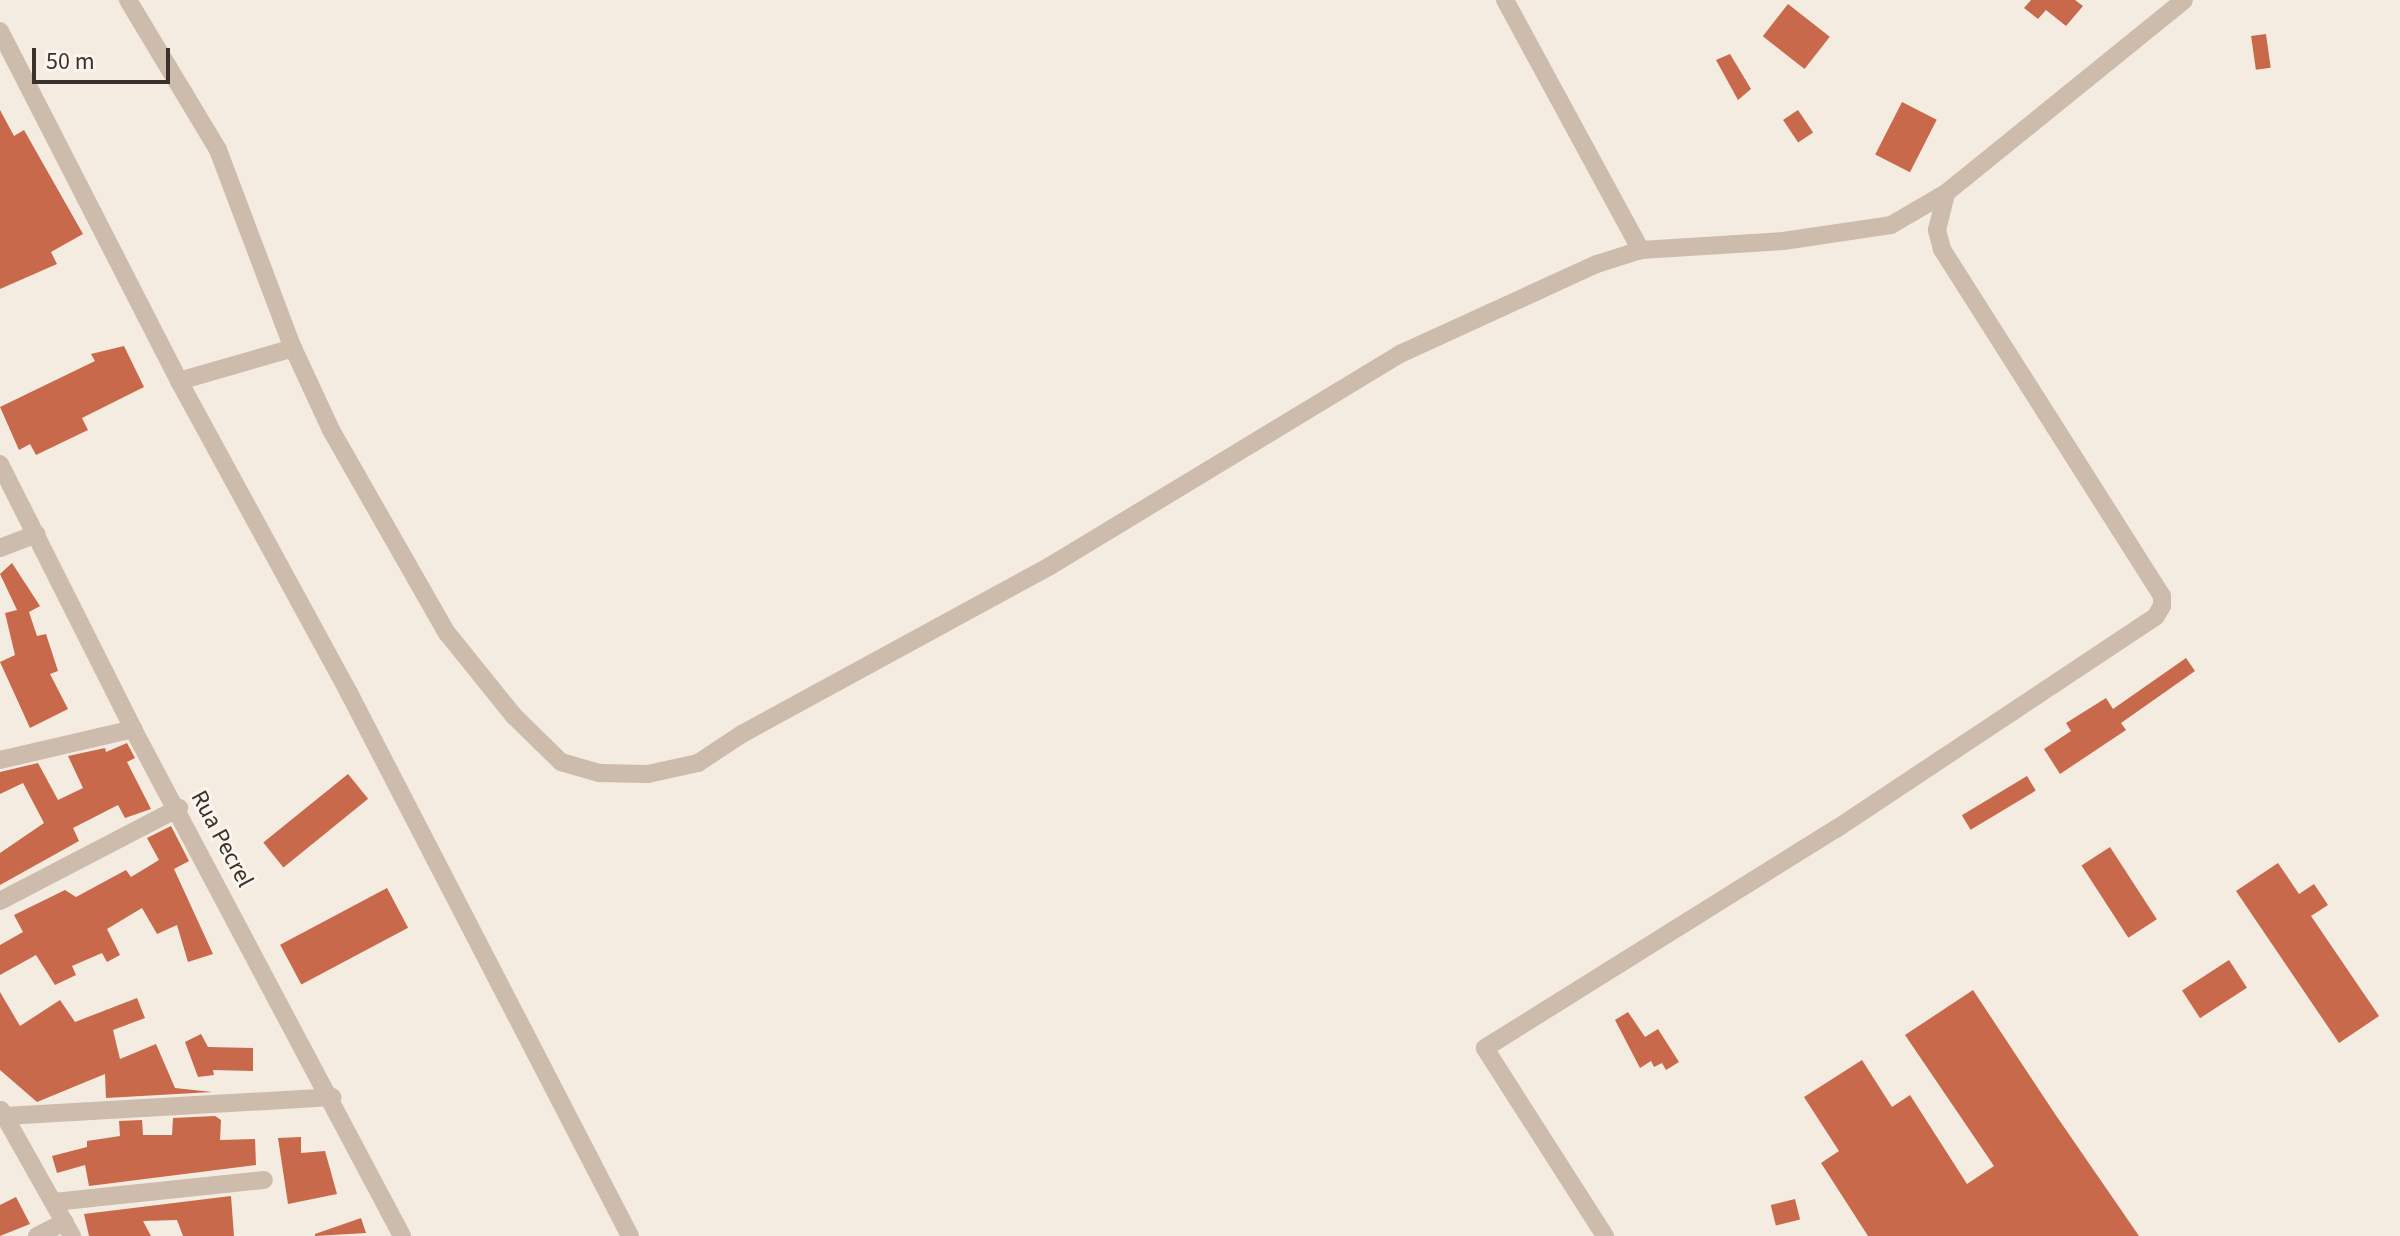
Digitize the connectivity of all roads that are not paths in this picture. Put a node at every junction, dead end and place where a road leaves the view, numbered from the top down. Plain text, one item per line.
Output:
1 (128, 0) edge
2 (1505, 0) edge
3 (2184, 0) edge
4 (0, 31) edge
5 (1946, 193) junction
6 (1641, 250) junction
7 (293, 348) junction
8 (179, 381) junction
9 (0, 464) edge
10 (36, 534) junction
11 (0, 548) edge
12 (133, 729) junction
13 (0, 760) edge
14 (179, 808) junction
15 (0, 901) edge
16 (332, 1097) junction
17 (5, 1123) edge
18 (264, 1180) dead end
19 (54, 1202) junction
20 (69, 1229) edge
21 (37, 1236) edge
22 (402, 1236) edge
23 (630, 1236) edge
24 (1605, 1236) edge

1 - 7 street
2 - 6 street
3 - 5 street
4 - 8 street
5 - 6 street
5 - 24 street
6 - 7 street
7 - 8 street
8 - 23 street
9 - 10 street, Rua Pecrel
10 - 11 street
10 - 12 street, Rua Pecrel
12 - 13 street
12 - 14 street, Rua Pecrel
14 - 15 street
14 - 16 street, Rua Pecrel
16 - 17 street
16 - 22 street, Rua Pecrel
17 - 19 street
18 - 19 street
19 - 20 street
20 - 21 street

